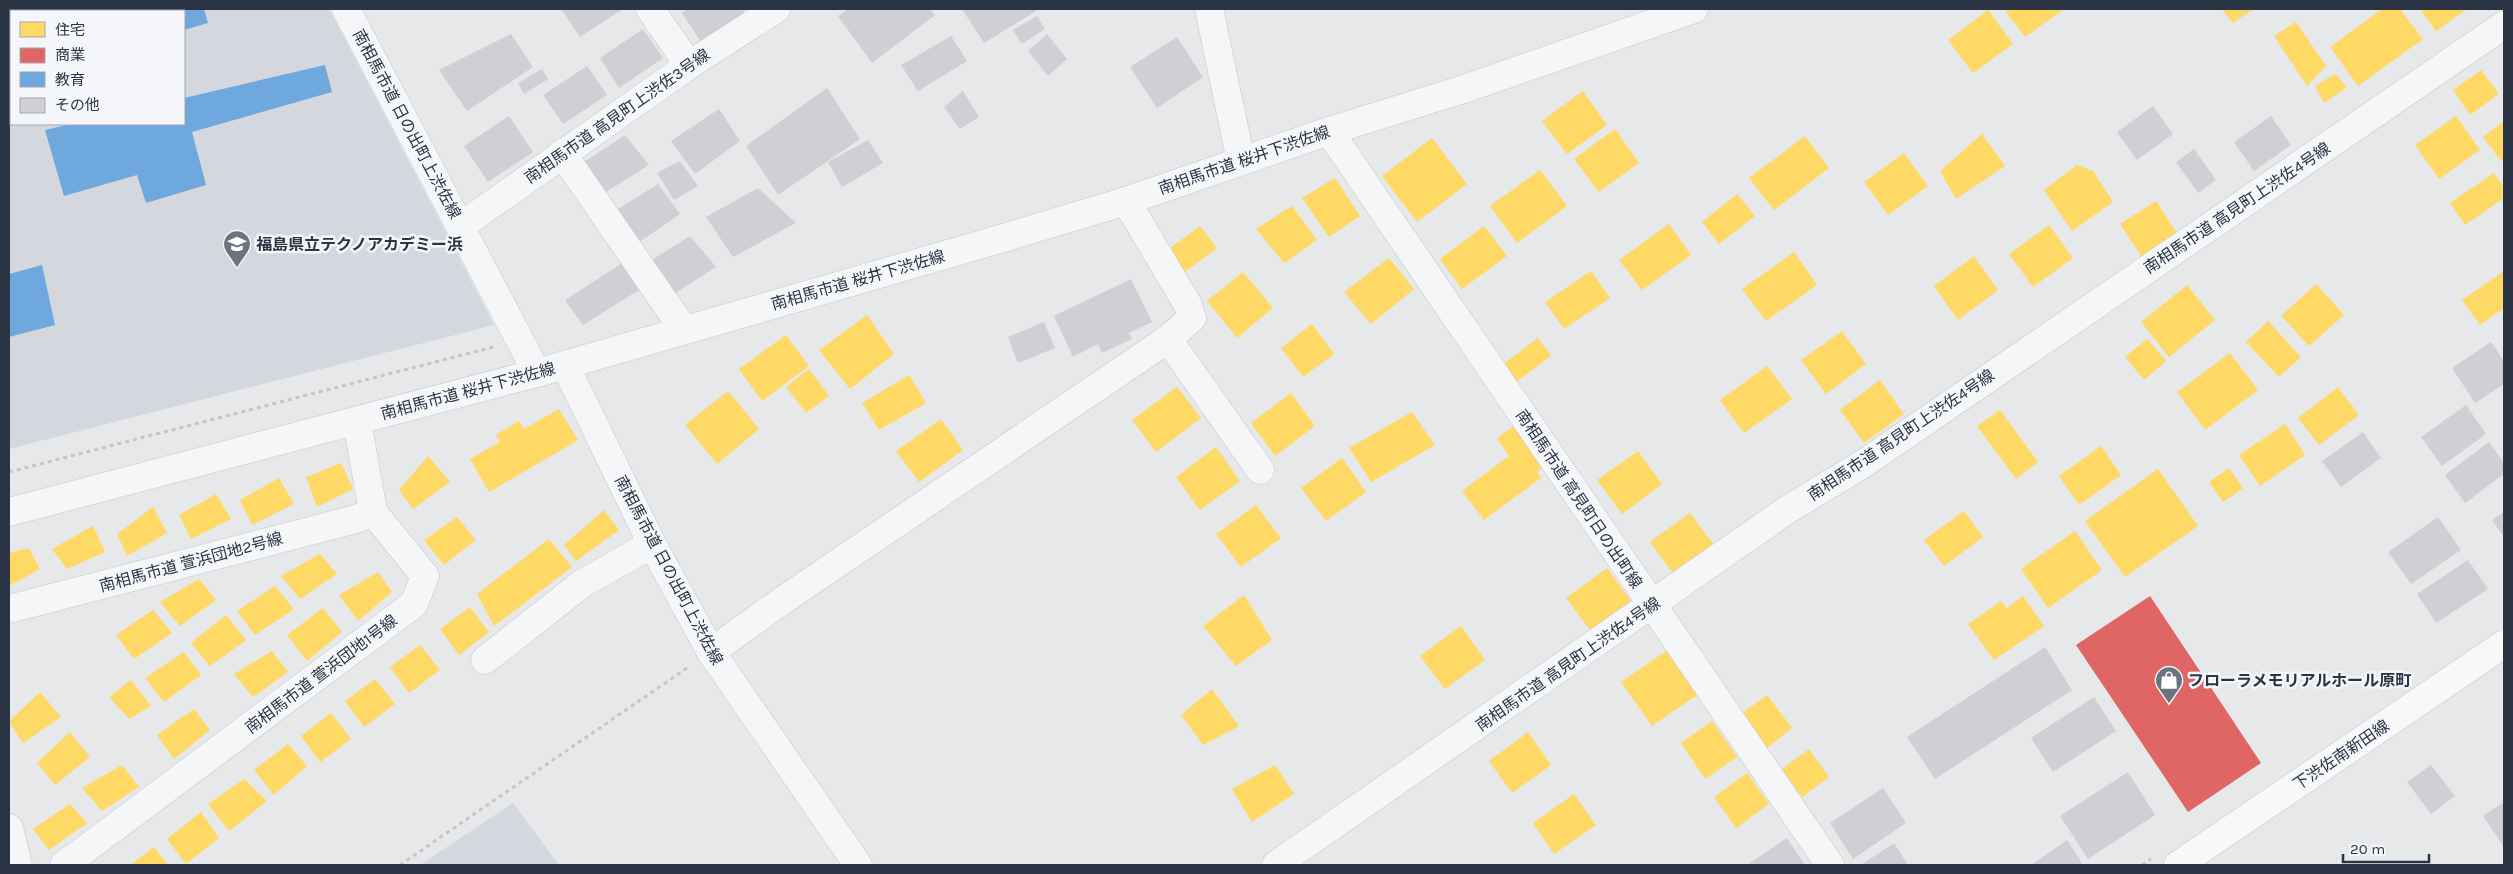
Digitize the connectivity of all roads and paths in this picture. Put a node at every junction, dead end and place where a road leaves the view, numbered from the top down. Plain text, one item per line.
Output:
1 (346, 9) edge
2 (650, 9) edge
3 (776, 9) edge
4 (1209, 9) edge
5 (1694, 9) edge
6 (2499, 26) edge
7 (688, 65) junction
8 (1328, 131) junction
9 (562, 153) junction
10 (1241, 161) junction
11 (1126, 201) junction
12 (461, 226) junction
13 (684, 330) junction
14 (1168, 339) junction
15 (520, 340) junction
16 (565, 365) junction
17 (537, 374) junction
18 (357, 421) junction
19 (1260, 470) dead end
20 (9, 472) edge
21 (9, 512) edge
22 (373, 512) junction
23 (652, 544) junction
24 (1651, 606) junction
25 (9, 609) edge
26 (2504, 644) edge
27 (711, 652) junction
28 (485, 660) dead end
29 (9, 828) edge
30 (18, 865) edge
31 (64, 865) edge
32 (400, 865) edge
33 (858, 865) edge
34 (1276, 865) edge
35 (1830, 865) edge
36 (2178, 865) edge

1 - 12 street, 南相馬市道 日の出町上渋佐線
2 - 7 street
3 - 7 street, 南相馬市道 高見町上渋佐3号線
4 - 10 street
5 - 8 street, 南相馬市道 桜井下渋佐線
6 - 24 street, 南相馬市道 高見町上渋佐4号線
7 - 9 street, 南相馬市道 高見町上渋佐3号線
8 - 10 street, 南相馬市道 桜井下渋佐線
8 - 24 street, 南相馬市道 高見町日の出町線
9 - 12 street, 南相馬市道 高見町上渋佐3号線
9 - 13 street
10 - 11 street, 南相馬市道 桜井下渋佐線
11 - 13 street, 南相馬市道 桜井下渋佐線
11 - 14 street
12 - 15 street, 南相馬市道 日の出町上渋佐線
13 - 16 street, 南相馬市道 桜井下渋佐線
14 - 19 street
14 - 27 street
15 - 17 street, 南相馬市道 日の出町上渋佐線
15 - 20 path
16 - 17 street, 南相馬市道 桜井下渋佐線
16 - 23 street, 南相馬市道 日の出町上渋佐線
17 - 18 street, 南相馬市道 桜井下渋佐線
18 - 21 street, 南相馬市道 桜井下渋佐線
18 - 22 street, 南相馬市道 萱浜団地1号線
22 - 25 street, 南相馬市道 萱浜団地2号線
22 - 31 street, 南相馬市道 萱浜団地1号線
23 - 27 street, 南相馬市道 日の出町上渋佐線
23 - 28 street
24 - 34 street, 南相馬市道 高見町上渋佐4号線
24 - 35 street, 南相馬市道 高見町日の出町線
26 - 36 main road, 下渋佐南新田線
27 - 32 path
27 - 33 street, 南相馬市道 日の出町上渋佐線
29 - 30 street

